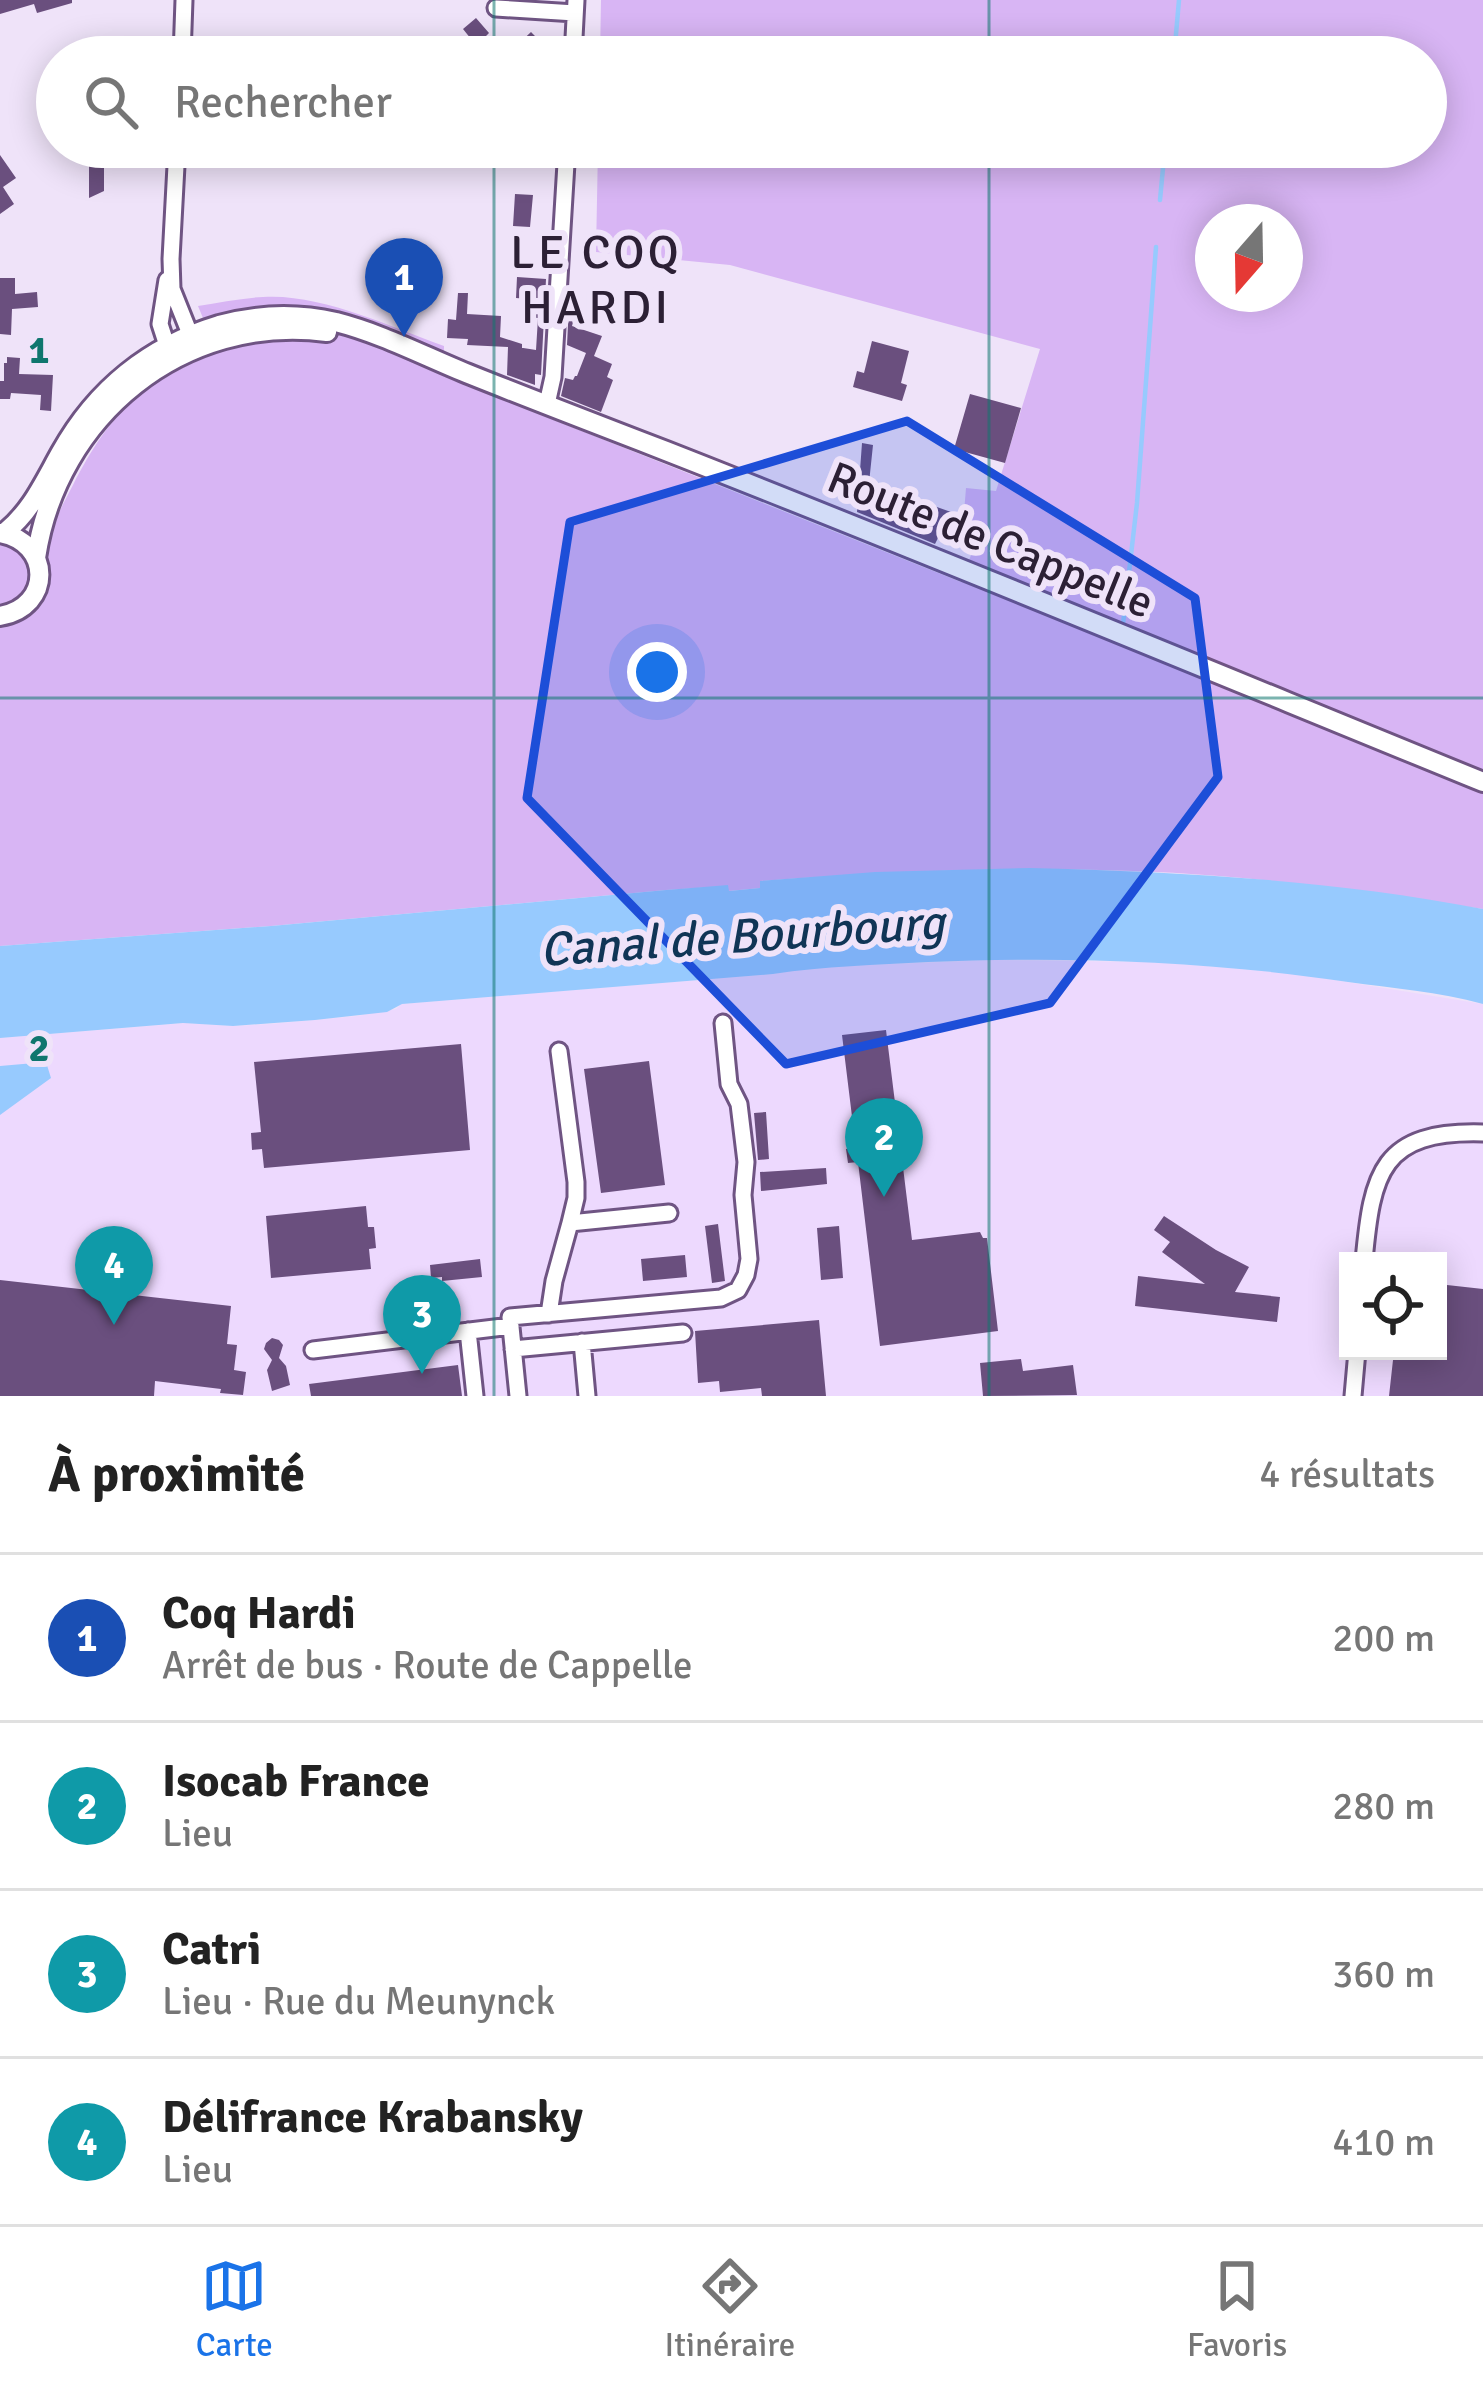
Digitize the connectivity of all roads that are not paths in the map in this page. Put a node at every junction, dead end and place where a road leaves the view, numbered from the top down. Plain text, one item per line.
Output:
1 (184, 0) edge
2 (576, 6) edge
3 (496, 8) dead end
4 (183, 36) edge
5 (574, 36) edge
6 (176, 168) edge
7 (566, 168) edge
8 (171, 259) junction
9 (193, 342) junction
10 (169, 353) junction
11 (547, 404) junction
12 (2, 533) edge
13 (36, 558) junction
14 (0, 616) edge
15 (1483, 782) edge
16 (723, 1023) dead end
17 (560, 1051) dead end
18 (1483, 1133) edge
19 (668, 1214) dead end
20 (570, 1222) junction
21 (1365, 1252) edge
22 (549, 1313) junction
23 (510, 1321) junction
24 (467, 1331) junction
25 (683, 1333) dead end
26 (582, 1342) junction
27 (513, 1349) junction
28 (313, 1350) dead end
29 (1356, 1360) edge
30 (475, 1396) edge
31 (518, 1396) edge
32 (587, 1396) edge
33 (1353, 1396) edge

1 - 4 street
2 - 3 street
2 - 5 street
6 - 8 street
7 - 11 street
8 - 9 street
8 - 10 street
9 - 10 main road, Route de Cappelle
9 - 11 main road, Route de Cappelle
10 - 12 main road
10 - 13 main road
11 - 15 main road, Route de Cappelle
12 - 13 main road
13 - 14 main road
16 - 22 street
17 - 20 street
18 - 21 street
19 - 20 street
20 - 22 street
22 - 23 street
23 - 24 street
23 - 27 street
24 - 28 street
24 - 30 street
25 - 26 street
26 - 27 street
26 - 32 street
27 - 31 street
29 - 33 street

